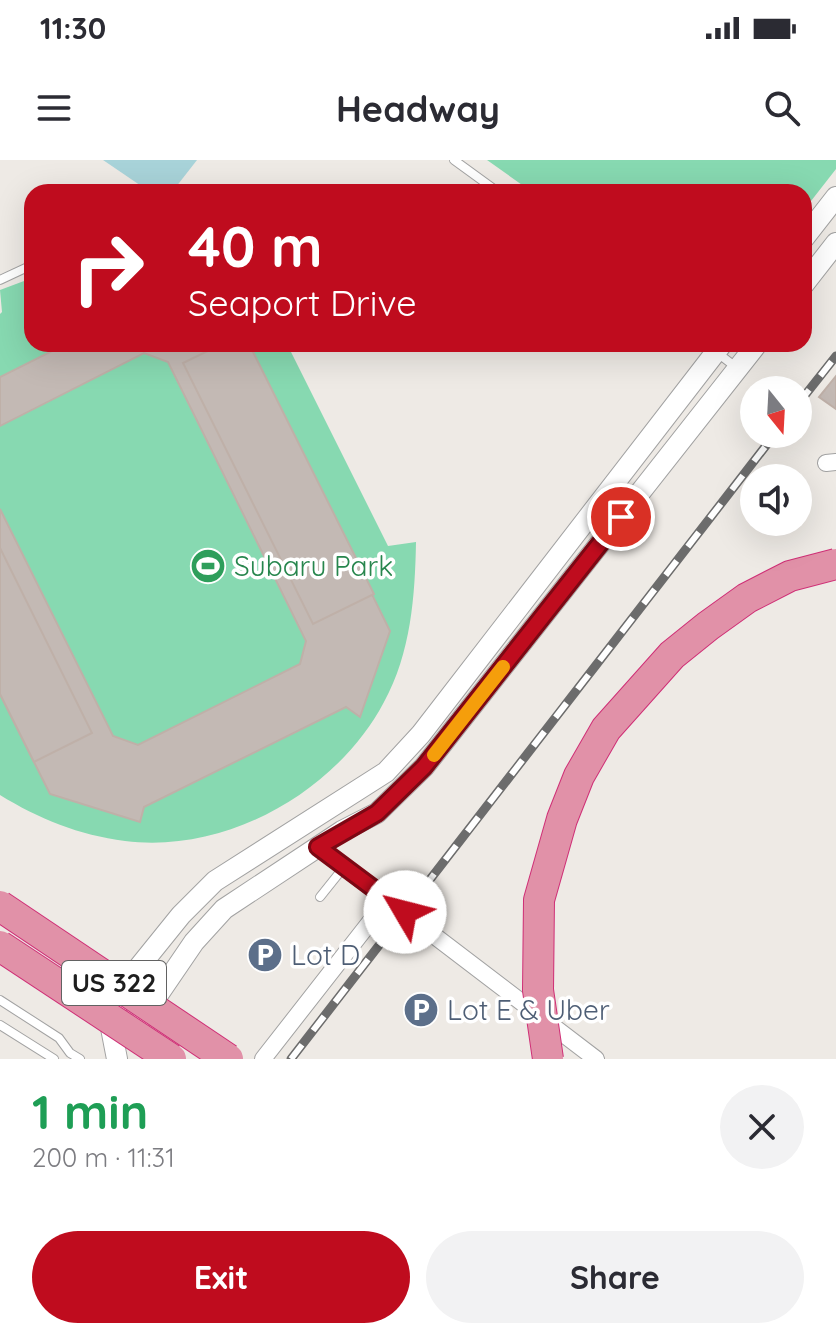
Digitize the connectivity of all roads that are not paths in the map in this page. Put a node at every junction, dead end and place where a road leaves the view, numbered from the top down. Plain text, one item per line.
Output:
1 (454, 160) edge
2 (487, 184) edge
3 (836, 197) edge
4 (812, 230) edge
5 (836, 243) edge
6 (24, 269) edge
7 (812, 274) edge
8 (0, 280) edge
9 (711, 352) edge
10 (721, 352) edge
11 (751, 352) edge
12 (738, 369) junction
13 (836, 564) edge
14 (524, 601) junction
15 (544, 615) junction
16 (327, 811) junction
17 (342, 831) junction
18 (318, 847) junction
19 (345, 866) junction
20 (320, 897) dead end
21 (388, 899) junction
22 (0, 906) edge
23 (174, 924) junction
24 (194, 942) junction
25 (0, 946) edge
26 (0, 1000) edge
27 (0, 1025) edge
28 (116, 1051) edge
29 (70, 1053) junction
30 (54, 1059) edge
31 (80, 1059) edge
32 (171, 1059) edge
33 (228, 1059) edge
34 (263, 1059) edge
35 (548, 1059) edge
36 (596, 1059) edge

1 - 2 lane
3 - 4 street
5 - 7 street
6 - 8 lane
9 - 14 street
10 - 12 lane
11 - 12 street
12 - 15 street
13 - 35 highway, bridge
14 - 15 lane
14 - 16 street
15 - 17 street
16 - 17 lane
16 - 23 street
17 - 18 street
18 - 19 street
18 - 24 street
19 - 20 lane
19 - 21 street
21 - 34 street
21 - 36 street
22 - 33 highway, US 322, bridge
23 - 24 lane
23 - 28 street
24 - 28 street
25 - 32 highway, US 322, bridge
26 - 29 lane
27 - 30 lane
29 - 30 lane
29 - 31 lane

